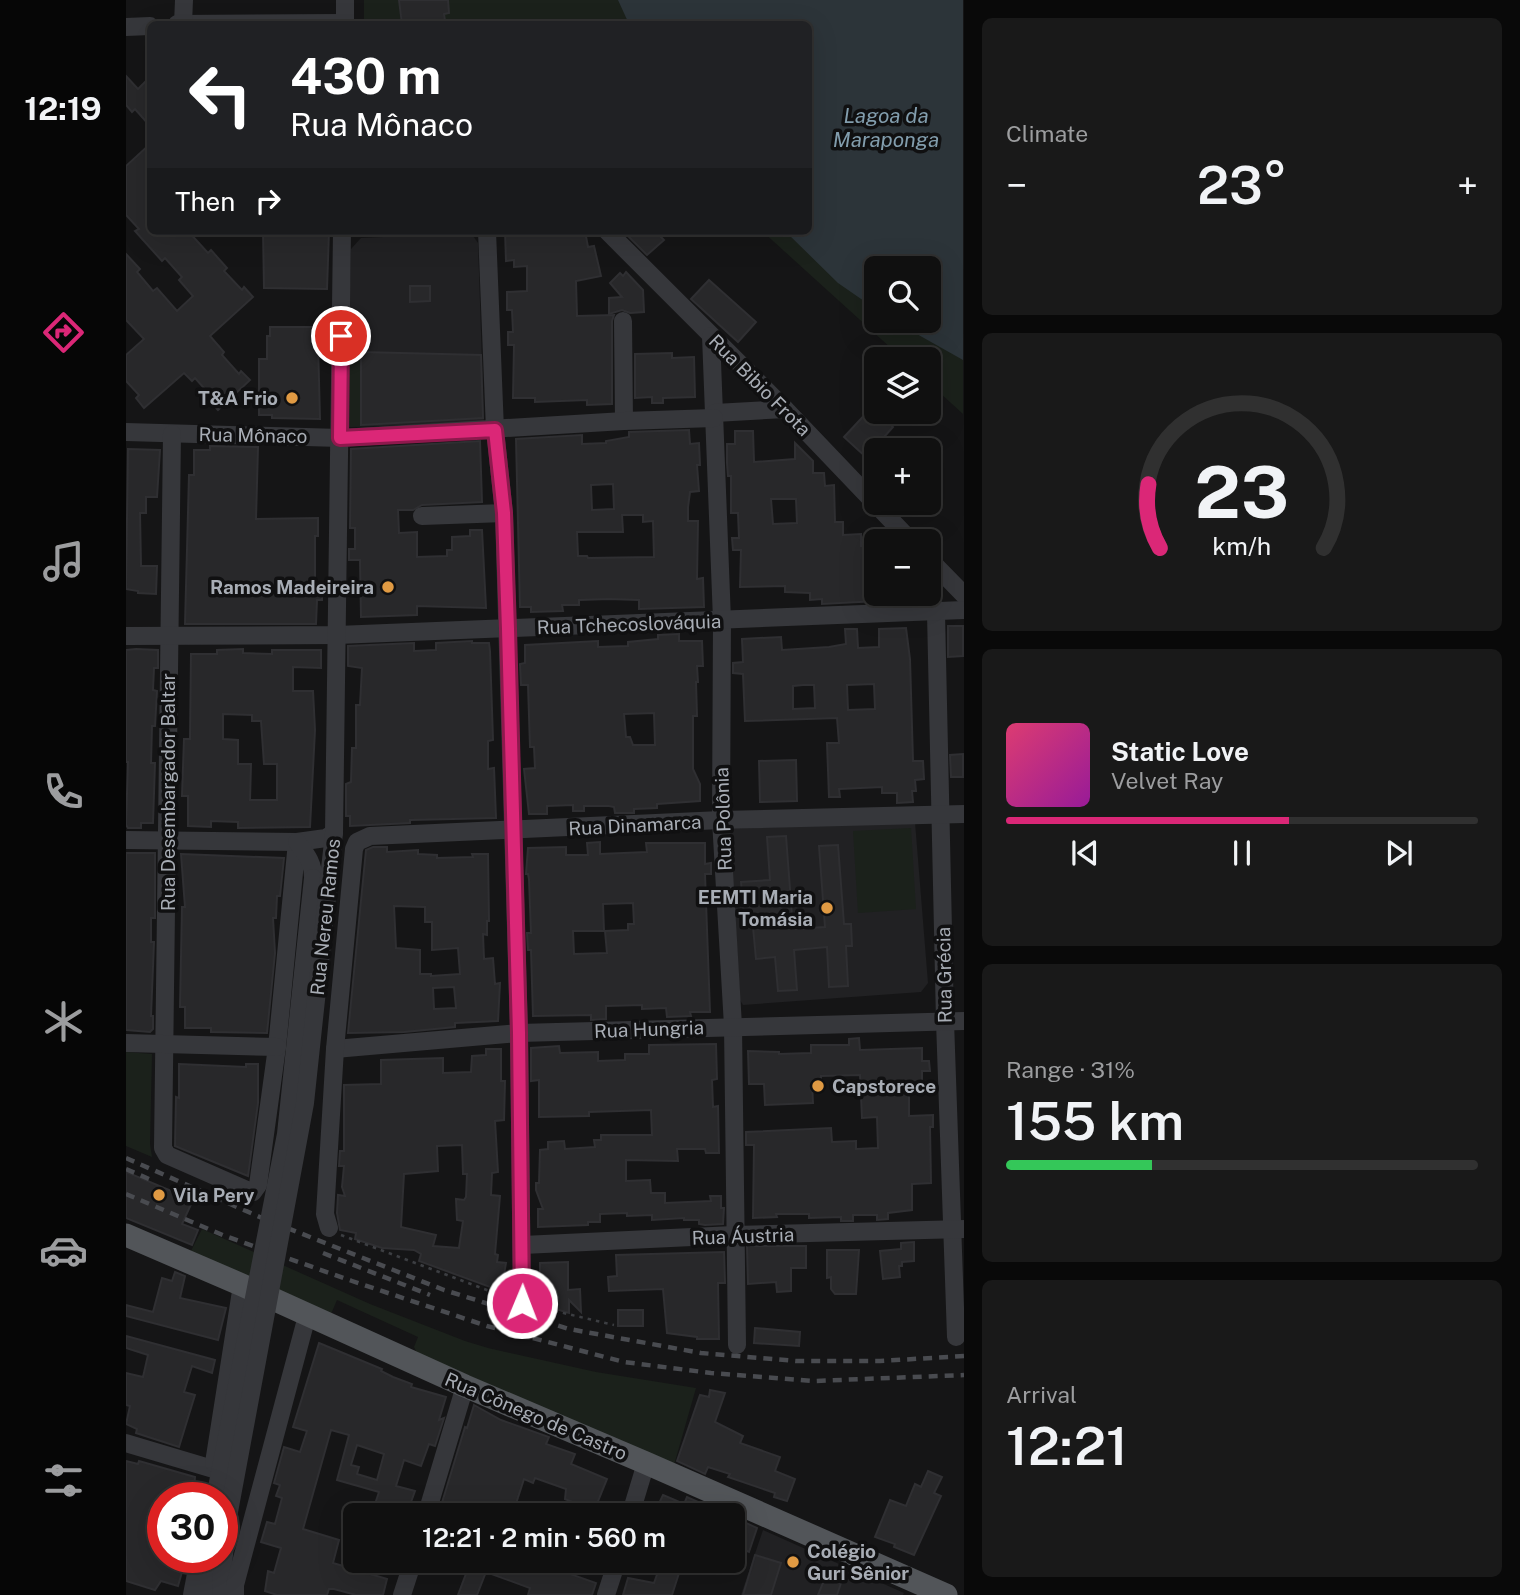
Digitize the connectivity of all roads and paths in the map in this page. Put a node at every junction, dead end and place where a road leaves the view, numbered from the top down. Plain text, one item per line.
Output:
1 (184, 0) edge
2 (345, 0) edge
3 (183, 21) edge
4 (345, 21) edge
5 (147, 26) edge
6 (126, 27) edge
7 (342, 235) edge
8 (487, 235) edge
9 (611, 235) edge
10 (623, 321) dead end
11 (711, 336) junction
12 (785, 409) junction
13 (715, 415) junction
14 (624, 421) junction
15 (495, 430) junction
16 (126, 432) edge
17 (172, 434) junction
18 (340, 438) junction
19 (504, 513) junction
20 (422, 516) dead end
21 (900, 529) edge
22 (941, 571) edge
23 (964, 595) edge
24 (964, 610) edge
25 (936, 613) junction
26 (722, 620) junction
27 (508, 629) junction
28 (337, 635) junction
29 (126, 636) edge
30 (169, 637) junction
31 (964, 814) edge
32 (940, 815) junction
33 (721, 820) junction
34 (512, 831) junction
35 (334, 833) junction
36 (126, 840) edge
37 (167, 841) junction
38 (297, 842) junction
39 (354, 849) joint
40 (321, 878) junction
41 (945, 1021) junction
42 (964, 1021) edge
43 (733, 1026) junction
44 (519, 1033) junction
45 (126, 1043) edge
46 (166, 1045) junction
47 (278, 1047) junction
48 (335, 1049) junction
49 (249, 1191) joint
50 (329, 1228) joint
51 (957, 1229) edge
52 (734, 1235) junction
53 (126, 1236) edge
54 (523, 1245) junction
55 (242, 1285) junction
56 (522, 1303) junction
57 (307, 1316) junction
58 (614, 1325) dead end
59 (956, 1337) dead end
60 (737, 1345) dead end
61 (465, 1386) junction
62 (126, 1443) edge
63 (646, 1462) junction
64 (213, 1469) junction
65 (211, 1482) edge
66 (218, 1482) edge
67 (430, 1503) edge
68 (634, 1503) edge
69 (196, 1573) edge
70 (209, 1573) edge
71 (409, 1573) edge
72 (613, 1573) edge
73 (192, 1595) edge
74 (209, 1595) edge
75 (222, 1595) edge
76 (235, 1595) edge
77 (402, 1595) edge
78 (606, 1595) edge
79 (946, 1595) edge

1 - 3 street
2 - 4 street
5 - 6 street
7 - 18 street, Rua Nereu Ramos
8 - 15 street
9 - 11 street, Rua Bibio Frota
10 - 14 street
11 - 12 street, Rua Bibio Frota
11 - 13 street, Rua Polônia
12 - 13 street, Rua Mônaco
12 - 21 street, Rua Bibio Frota
13 - 14 street, Rua Mônaco
13 - 26 street, Rua Polônia
14 - 15 street, Rua Mônaco
15 - 18 street, Rua Mônaco
15 - 19 street
16 - 17 street, Rua Mônaco
17 - 18 street, Rua Mônaco
17 - 30 street, Rua Desembargador Baltar
18 - 28 street, Rua Nereu Ramos
19 - 20 street
19 - 27 street
22 - 23 street
24 - 25 street, Rua Tchecoslováquia
25 - 26 street, Rua Tchecoslováquia
25 - 32 street, Rua Grécia
26 - 27 street, Rua Tchecoslováquia
26 - 33 street, Rua Polônia
27 - 28 street, Rua Tchecoslováquia
27 - 34 street
28 - 30 street, Rua Tchecoslováquia
28 - 35 street, Rua Nereu Ramos
29 - 30 street, Rua Tchecoslováquia
30 - 37 street, Rua Desembargador Baltar
31 - 32 street, Rua Dinamarca
32 - 33 street, Rua Dinamarca
32 - 41 street, Rua Grécia
33 - 34 street, Rua Dinamarca
33 - 43 street, Rua Polônia
34 - 39 street, Rua Dinamarca
34 - 44 street
35 - 38 street
35 - 40 street, Rua Nereu Ramos
36 - 37 street
37 - 38 street
37 - 46 street, Rua Desembargador Baltar
38 - 40 street
38 - 47 street, Rua Nereu Ramos
39 - 48 street, Rua Nereu Ramos
40 - 66 street, Rua Nereu Ramos, bridge
40 - 75 street, Rua Nereu Ramos, bridge
41 - 42 street, Rua Hungria
41 - 43 street, Rua Hungria
41 - 51 street, Rua Grécia
43 - 44 street, Rua Hungria
43 - 52 street, Rua Polônia
44 - 48 street, Rua Hungria
44 - 54 street
45 - 46 street
46 - 47 street
46 - 49 street, Rua Desembargador Baltar
47 - 49 street, Rua Nereu Ramos
48 - 50 street, Rua Nereu Ramos
50 - 56 path
51 - 52 street, Rua Áustria
51 - 59 street, Rua Grécia
52 - 54 street, Rua Áustria
52 - 60 street, Rua Polônia
53 - 55 main road, Rua Cônego de Castro
54 - 56 street
55 - 57 main road, Rua Cônego de Castro
55 - 64 street
56 - 58 path
57 - 61 main road, Rua Cônego de Castro
57 - 76 street
61 - 63 main road, Rua Cônego de Castro
61 - 67 street
62 - 64 street
63 - 68 street
63 - 79 main road, Rua Cônego de Castro
64 - 65 street
69 - 73 street
70 - 74 street
71 - 77 street
72 - 78 street

